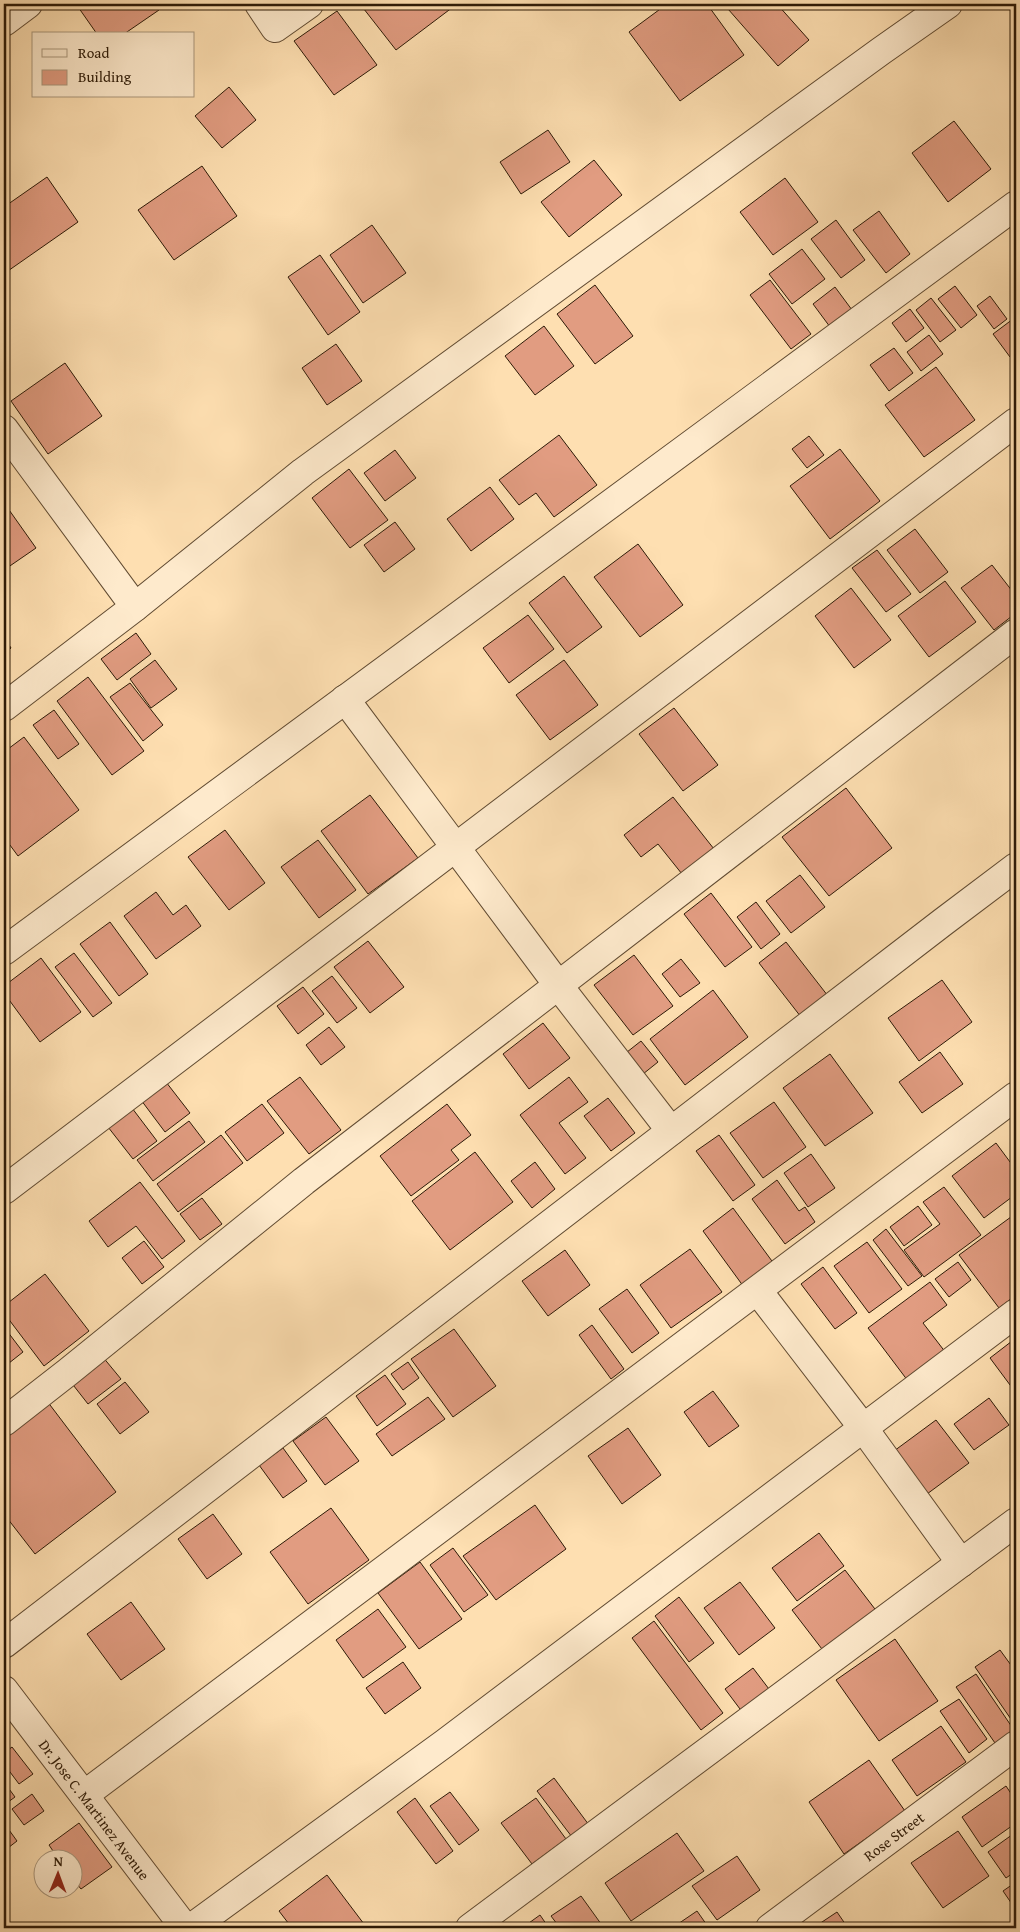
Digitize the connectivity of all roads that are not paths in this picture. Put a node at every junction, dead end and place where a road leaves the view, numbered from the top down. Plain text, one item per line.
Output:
1 (28, 4) edge
2 (259, 4) edge
3 (309, 4) edge
4 (948, 4) edge
5 (4, 22) edge
6 (1016, 205) edge
7 (1016, 422) edge
8 (4, 429) edge
9 (135, 607) junction
10 (1016, 633) edge
11 (346, 699) junction
12 (4, 707) edge
13 (456, 847) junction
14 (1016, 868) edge
15 (4, 951) edge
16 (558, 985) junction
17 (1016, 1096) edge
18 (671, 1131) junction
19 (4, 1190) edge
20 (758, 1291) junction
21 (1016, 1313) edge
22 (4, 1422) edge
23 (864, 1429) junction
24 (1016, 1522) edge
25 (961, 1563) junction
26 (4, 1644) edge
27 (4, 1690) edge
28 (1016, 1745) edge
29 (84, 1795) junction
30 (185, 1928) edge
31 (191, 1928) edge
32 (470, 1928) edge
33 (770, 1928) edge

1 - 5 street
2 - 3 street
4 - 9 street
6 - 11 street
7 - 13 street
8 - 9 street
9 - 12 street
10 - 16 street
11 - 13 street
11 - 15 street
13 - 16 street
13 - 19 street
14 - 18 street
16 - 18 street
16 - 22 street
17 - 20 street
18 - 26 street
20 - 23 street
20 - 29 street
21 - 23 street
23 - 25 street
23 - 31 street
24 - 25 street
25 - 32 street
27 - 29 street, Dr. Jose C. Martinez Avenue
28 - 33 street, Rose Street
29 - 30 street, Dr. Jose C. Martinez Avenue

